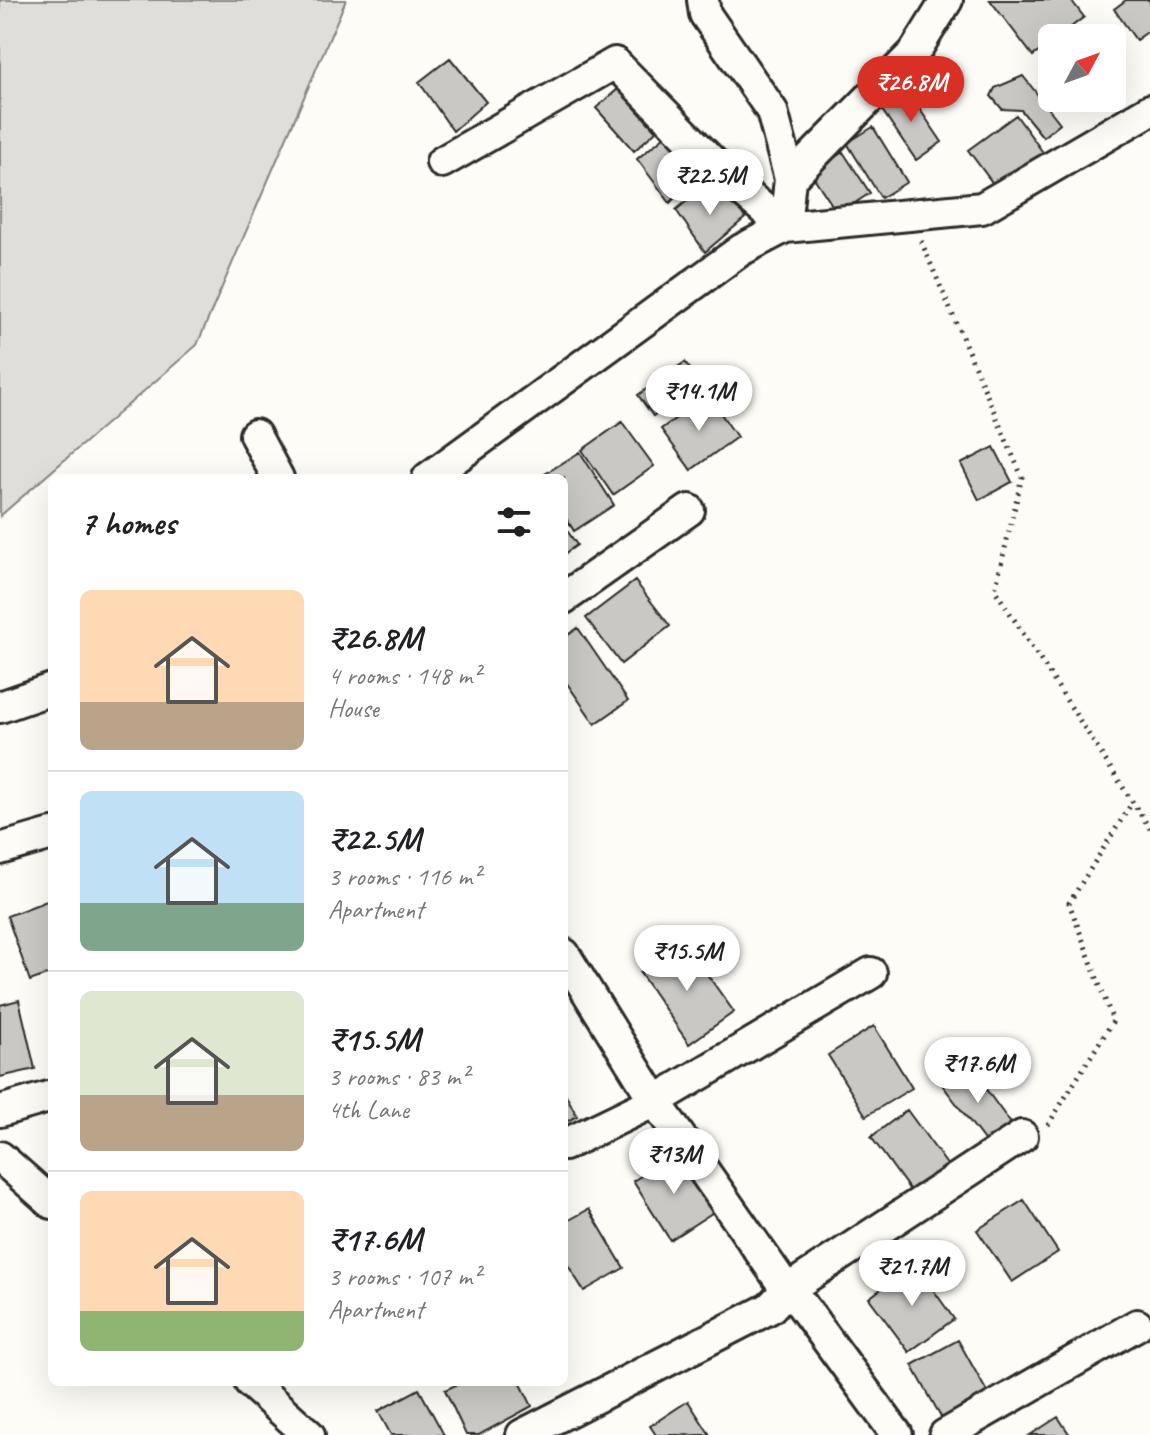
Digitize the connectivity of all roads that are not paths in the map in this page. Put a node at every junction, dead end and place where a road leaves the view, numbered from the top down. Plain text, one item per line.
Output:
1 (703, 0) edge
2 (947, 0) edge
3 (1150, 110) edge
4 (442, 162) dead end
5 (790, 179) junction
6 (785, 227) junction
7 (255, 435) dead end
8 (276, 474) edge
9 (433, 474) edge
10 (689, 510) dead end
11 (568, 595) edge
12 (48, 690) edge
13 (0, 707) edge
14 (48, 835) edge
15 (0, 849) edge
16 (568, 960) edge
17 (871, 973) dead end
18 (48, 1097) edge
19 (655, 1101) junction
20 (0, 1111) edge
21 (1034, 1132) road end
22 (568, 1143) edge
23 (0, 1157) edge
24 (48, 1199) edge
25 (787, 1290) junction
26 (1137, 1325) dead end
27 (254, 1386) edge
28 (309, 1435) edge
29 (522, 1435) edge
30 (897, 1435) edge
31 (945, 1435) edge

1 - 5 street
2 - 5 street
3 - 6 street
4 - 6 street
5 - 6 street
6 - 9 street
7 - 8 street
10 - 11 street
12 - 13 street
14 - 15 street
16 - 19 street
17 - 19 street
18 - 20 street
19 - 22 street
19 - 25 street
21 - 25 street
23 - 24 street
25 - 29 street
25 - 30 street
26 - 31 street
27 - 28 street

